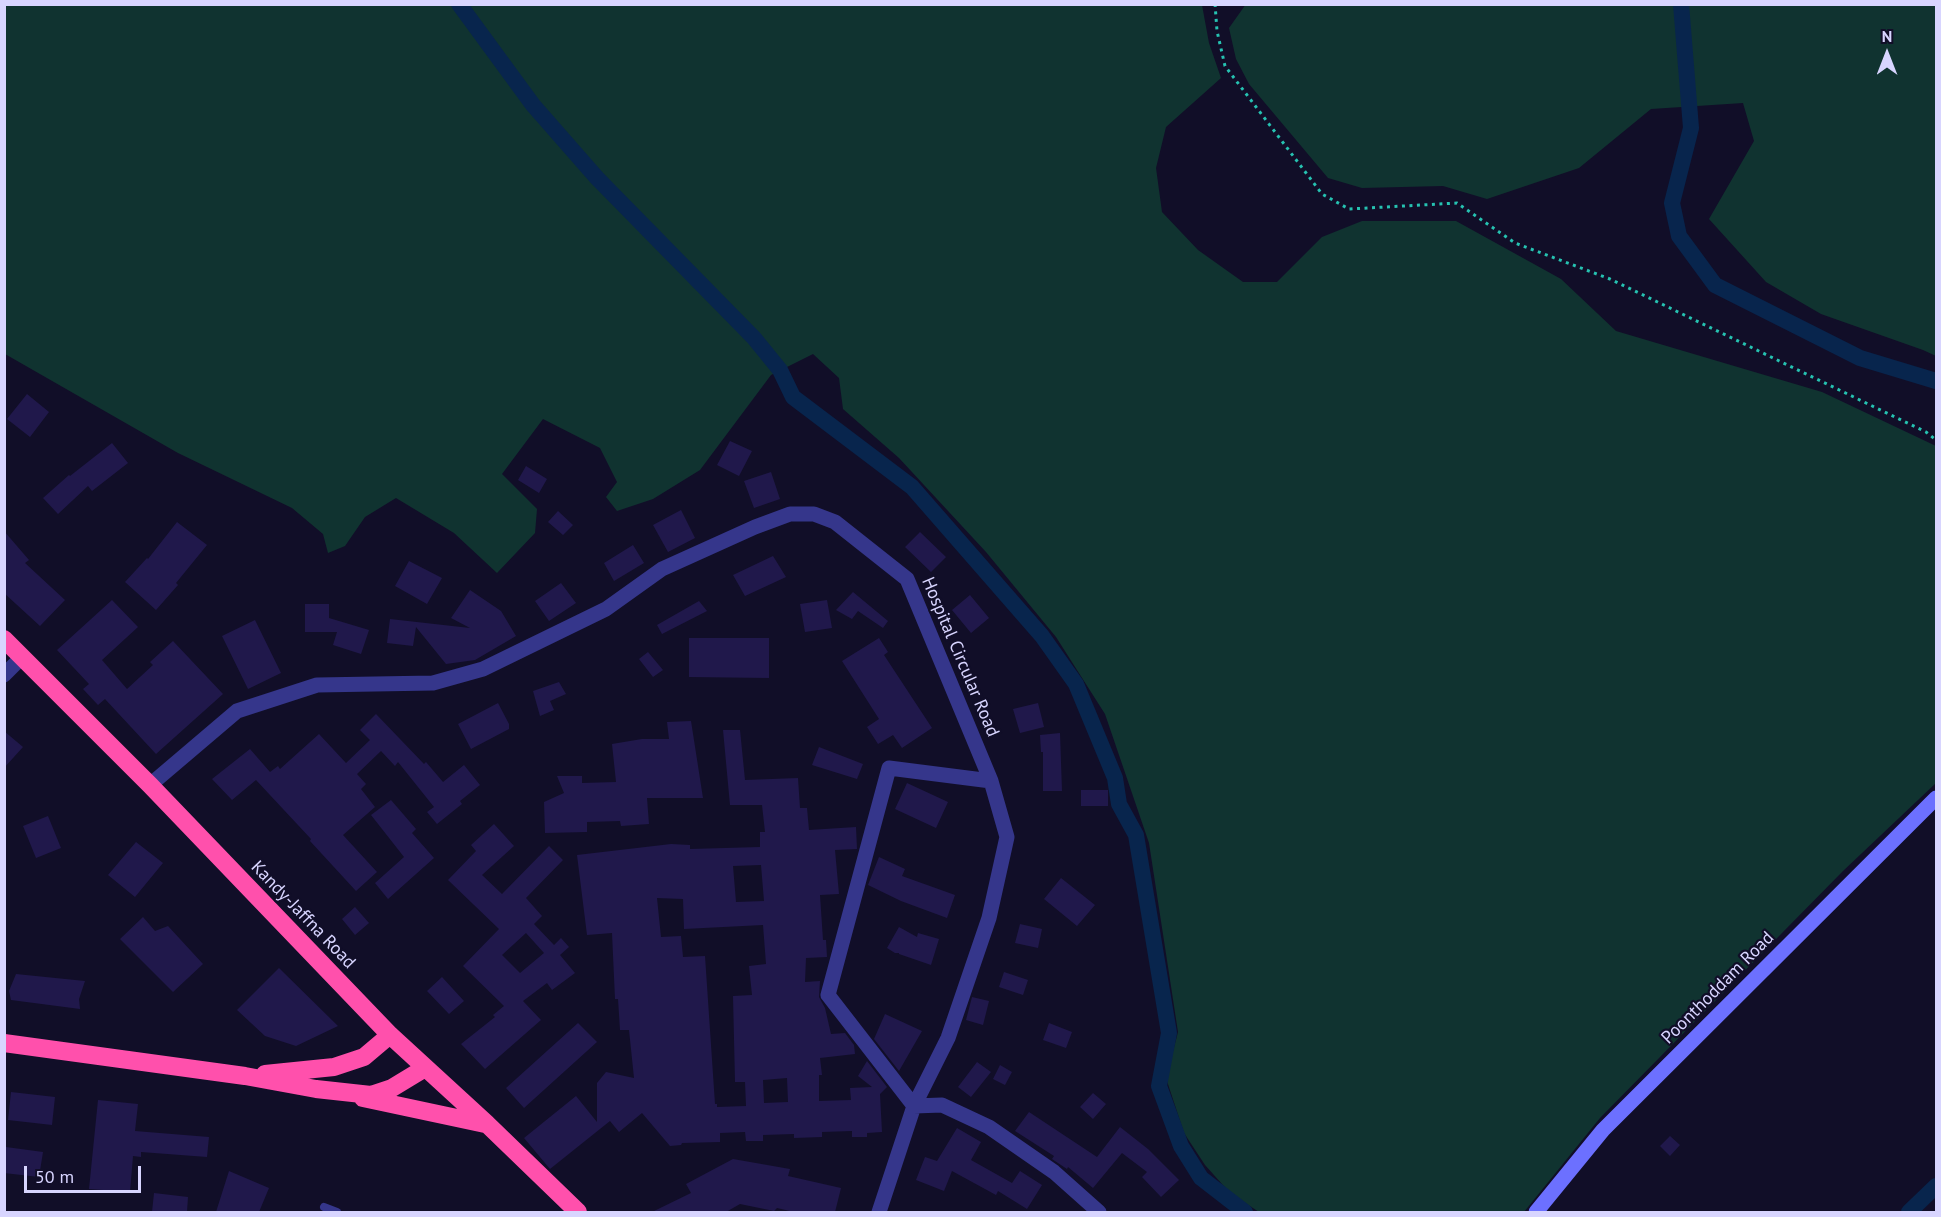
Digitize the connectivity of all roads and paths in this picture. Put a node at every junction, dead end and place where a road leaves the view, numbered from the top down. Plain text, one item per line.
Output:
1 (1215, 4) edge
2 (1936, 440) edge
3 (4, 639) edge
4 (22, 657) junction
5 (4, 675) edge
6 (990, 781) junction
7 (150, 785) junction
8 (1936, 798) edge
9 (390, 1035) junction
10 (4, 1044) edge
11 (425, 1068) junction
12 (245, 1076) junction
13 (316, 1089) junction
14 (914, 1106) junction
15 (487, 1124) junction
16 (324, 1208) dead end
17 (337, 1212) edge
18 (579, 1212) edge
19 (879, 1212) edge
20 (1099, 1212) edge
21 (1536, 1212) edge

1 - 2 path
3 - 4 highway, Kandy-Jaffna Road
4 - 5 street
4 - 7 highway, Kandy-Jaffna Road
6 - 7 street, Hospital Circular Road
6 - 14 street, Hospital Circular Road
6 - 14 street
7 - 9 highway, Kandy-Jaffna Road
8 - 21 street, Poonthoddam Road
9 - 11 highway, Kandy-Jaffna Road
9 - 12 highway
10 - 12 highway
11 - 13 highway
11 - 15 highway, Kandy-Jaffna Road
12 - 13 highway
13 - 15 highway
14 - 19 street, Hospital Circular Road
14 - 20 street
15 - 18 highway, Kandy-Jaffna Road
16 - 17 lane

